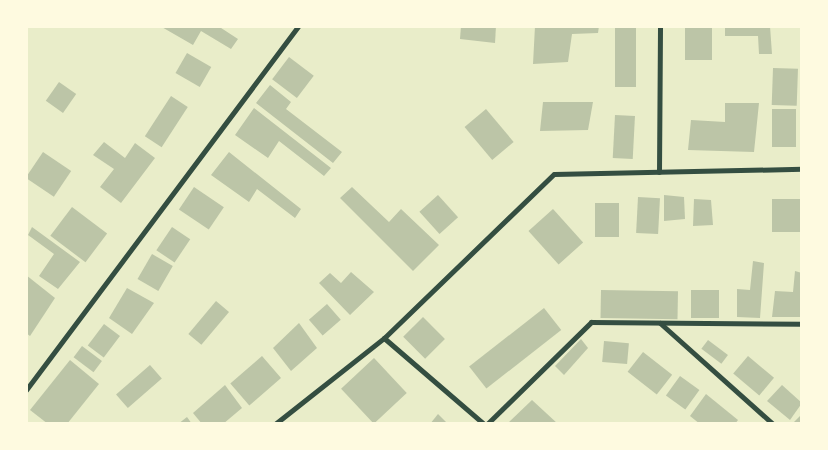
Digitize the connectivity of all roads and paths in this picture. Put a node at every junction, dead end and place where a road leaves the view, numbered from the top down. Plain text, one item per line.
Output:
1 (298, 26) edge
2 (660, 26) edge
3 (802, 169) edge
4 (659, 172) junction
5 (659, 323) junction
6 (802, 324) edge
7 (384, 338) junction
8 (26, 390) edge
9 (275, 424) edge
10 (486, 424) edge
11 (773, 424) edge

1 - 8 street
2 - 4 street
3 - 4 street
4 - 7 street
5 - 6 street
5 - 10 street
5 - 11 street
7 - 9 street
7 - 10 street

